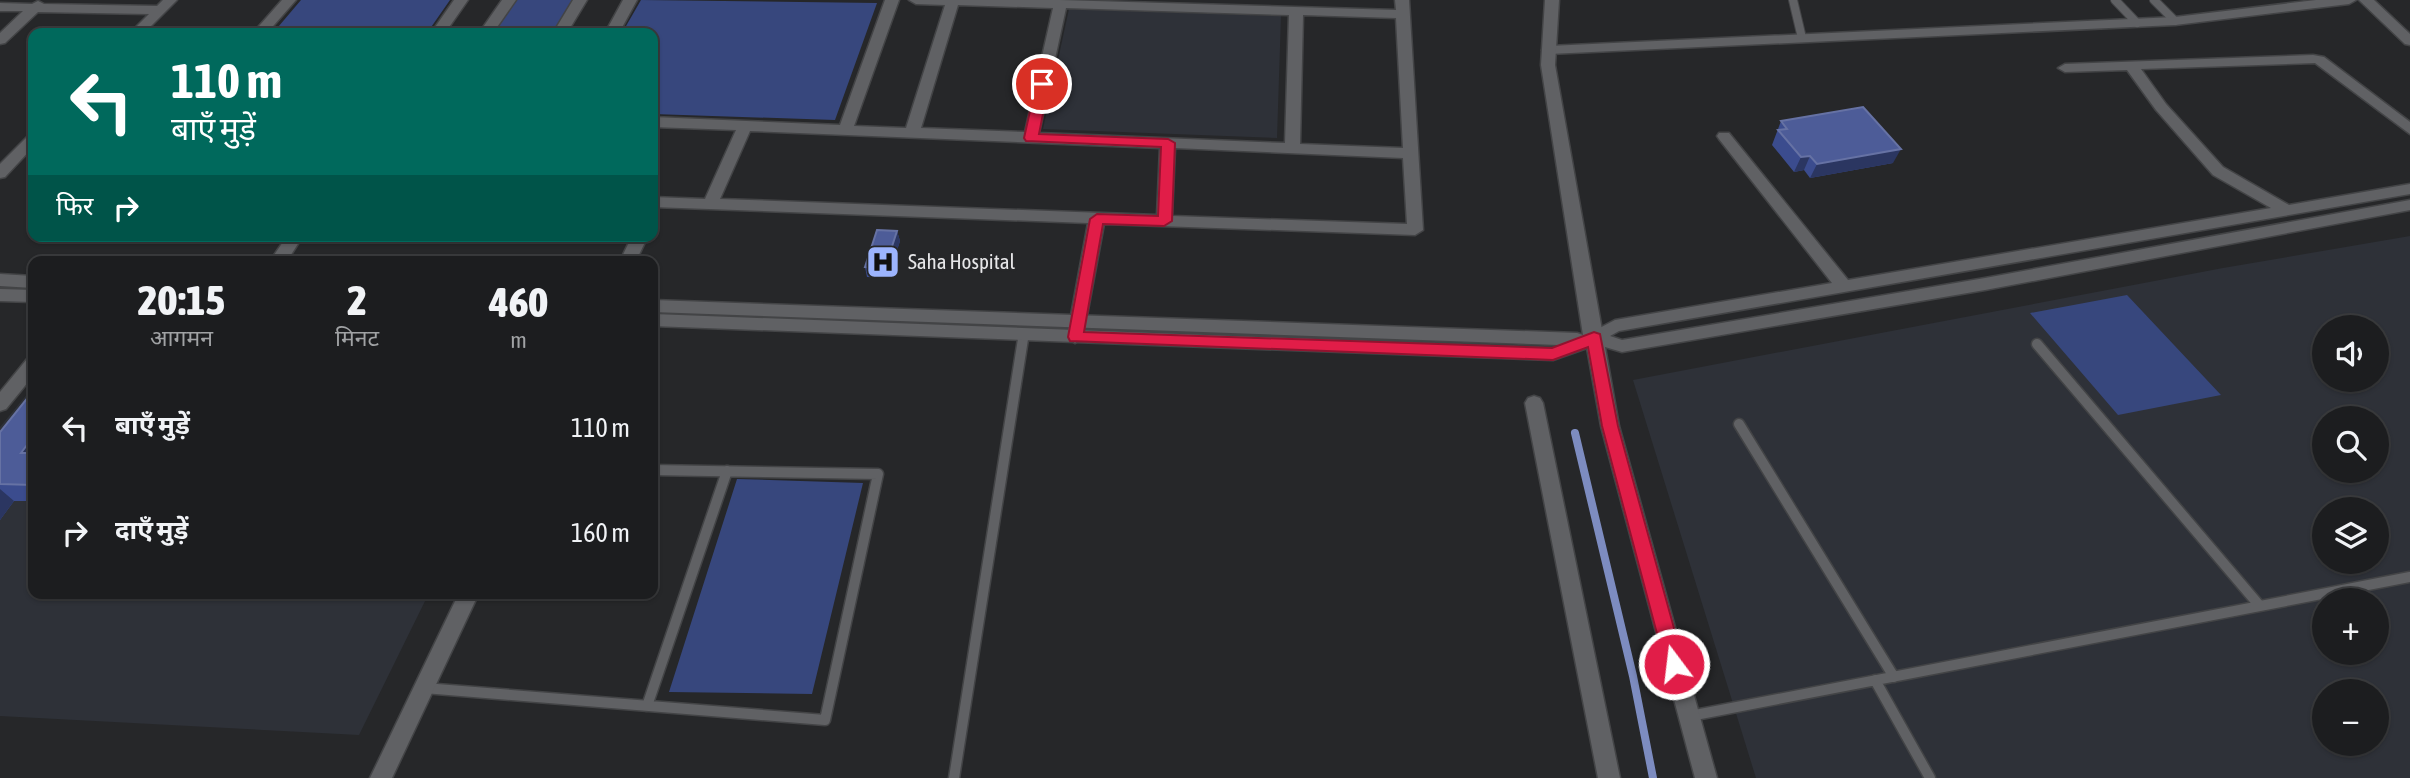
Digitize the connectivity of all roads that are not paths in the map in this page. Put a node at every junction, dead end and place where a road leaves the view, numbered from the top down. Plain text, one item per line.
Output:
1 (289, 0) edge
2 (461, 0) edge
3 (509, 0) edge
4 (580, 0) edge
5 (630, 0) edge
6 (892, 0) edge
7 (915, 0) edge
8 (1552, 0) edge
9 (1793, 0) edge
10 (2115, 0) edge
11 (2154, 0) edge
12 (2348, 0) edge
13 (2366, 0) edge
14 (952, 1) edge
15 (39, 4) edge
16 (1060, 4) junction
17 (164, 5) edge
18 (0, 7) edge
19 (1402, 7) edge
20 (1297, 11) junction
21 (2175, 21) junction
22 (2137, 23) junction
23 (142, 28) edge
24 (264, 28) edge
25 (441, 28) edge
26 (489, 28) edge
27 (563, 28) edge
28 (615, 28) edge
29 (1802, 38) junction
30 (0, 40) edge
31 (2410, 41) edge
32 (1549, 50) junction
33 (2131, 65) junction
34 (2065, 68) dead end
35 (658, 122) edge
36 (745, 126) junction
37 (2410, 129) edge
38 (845, 130) junction
39 (912, 133) junction
40 (1724, 136) dead end
41 (1031, 138) junction
42 (1168, 143) junction
43 (28, 144) edge
44 (1292, 148) junction
45 (1411, 153) junction
46 (0, 173) edge
47 (2410, 189) edge
48 (710, 204) junction
49 (658, 205) edge
50 (2410, 205) edge
51 (2285, 209) junction
52 (1097, 219) junction
53 (1164, 221) junction
54 (0, 280) edge
55 (28, 282) edge
56 (1844, 287) junction
57 (0, 295) edge
58 (28, 296) edge
59 (658, 306) edge
60 (658, 320) edge
61 (1077, 330) junction
62 (1024, 335) junction
63 (1594, 338) junction
64 (2037, 344) dead end
65 (28, 369) edge
66 (1534, 403) dead end
67 (0, 404) edge
68 (1739, 424) dead end
69 (658, 470) edge
70 (727, 471) junction
71 (2410, 577) edge
72 (466, 599) edge
73 (2259, 606) junction
74 (1894, 677) junction
75 (1875, 681) junction
76 (424, 688) junction
77 (647, 706) junction
78 (1689, 717) junction
79 (381, 778) edge
80 (954, 778) edge
81 (1609, 778) edge
82 (1706, 778) edge
83 (1930, 778) edge

1 - 24 street
2 - 25 street
3 - 26 street
4 - 27 street
5 - 28 street
6 - 38 street
7 - 14 street
8 - 32 street
9 - 29 lane
10 - 22 lane
11 - 21 lane
12 - 21 street
13 - 31 street
14 - 16 street
14 - 39 street
15 - 17 street
15 - 18 street
15 - 30 street
16 - 20 street
16 - 41 street
17 - 23 street
19 - 20 street
19 - 45 street
20 - 44 street
21 - 22 street
22 - 29 street
29 - 32 street
32 - 63 street
33 - 34 street
33 - 37 street
33 - 51 street
35 - 36 street
36 - 38 street
36 - 48 street
38 - 39 street
39 - 41 street
40 - 56 street
41 - 42 street
42 - 44 street
42 - 53 street
43 - 46 street
44 - 45 street
45 - 53 street
47 - 51 street
48 - 49 street
48 - 52 street
50 - 63 street
51 - 56 street
52 - 53 street
52 - 61 street
54 - 55 street
56 - 63 street
57 - 58 street
59 - 61 street
60 - 62 street
61 - 62 street
61 - 63 street
62 - 80 lane
63 - 78 street
64 - 73 lane
65 - 67 street
66 - 81 street
68 - 74 lane
69 - 70 lane
70 - 77 lane
70 - 77 lane
71 - 73 lane
72 - 76 street
73 - 74 lane
74 - 75 lane
75 - 78 lane
75 - 83 lane
76 - 77 lane
76 - 79 street
78 - 82 street

